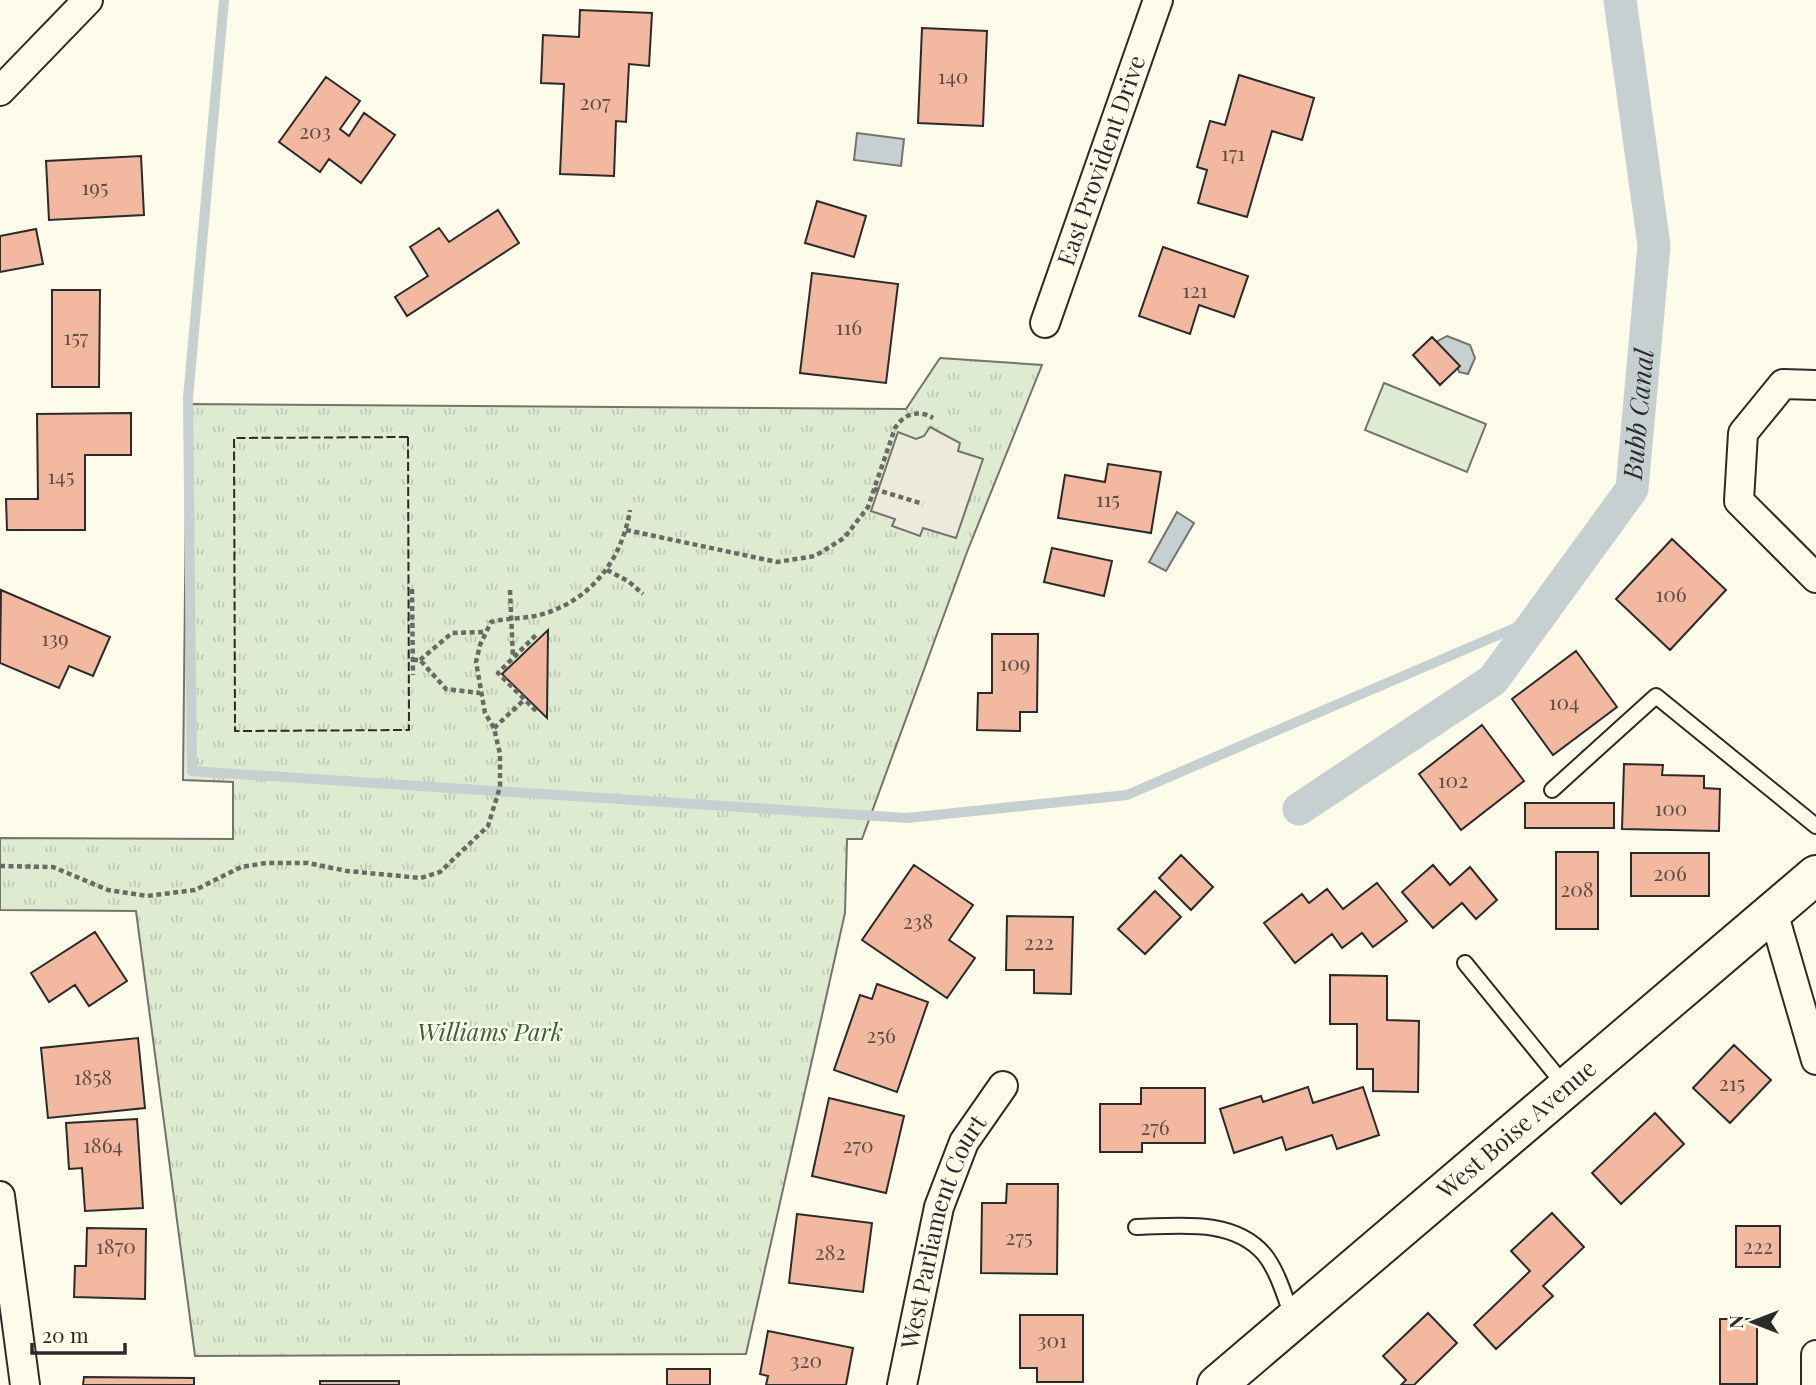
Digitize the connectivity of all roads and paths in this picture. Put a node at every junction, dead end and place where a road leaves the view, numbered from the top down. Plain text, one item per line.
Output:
1 (88, 0) edge
2 (1158, 0) edge
3 (0, 91) edge
4 (1045, 323) dead end
5 (1816, 385) edge
6 (933, 418) dead end
7 (874, 489) junction
8 (923, 504) dead end
9 (630, 510) dead end
10 (626, 530) junction
11 (607, 570) junction
12 (1816, 579) edge
13 (412, 589) dead end
14 (510, 590) dead end
15 (643, 594) dead end
16 (511, 619) junction
17 (484, 632) junction
18 (538, 633) dead end
19 (513, 659) junction
20 (413, 660) junction
21 (420, 660) junction
22 (413, 675) dead end
23 (480, 693) junction
24 (525, 699) junction
25 (536, 711) dead end
26 (494, 729) junction
27 (1552, 790) dead end
28 (1816, 825) edge
29 (0, 866) edge
30 (1816, 876) edge
31 (1773, 912) junction
32 (1465, 963) dead end
33 (1816, 1060) edge
34 (1003, 1086) dead end
35 (1567, 1088) junction
36 (0, 1196) edge
37 (1136, 1227) dead end
38 (1294, 1320) junction
39 (1816, 1354) edge
40 (25, 1385) edge
41 (902, 1385) edge
42 (1217, 1385) edge
43 (1816, 1385) edge

1 - 3 street
2 - 4 street, East Provident Drive
5 - 12 street
6 - 7 path
7 - 8 path
7 - 10 path
9 - 10 path
10 - 11 path
11 - 15 path
11 - 16 path
13 - 20 path
14 - 16 path
16 - 17 path
16 - 19 path
17 - 21 path
17 - 23 path
18 - 19 path
19 - 24 path
20 - 21 path
20 - 22 path
21 - 23 path
23 - 26 path
24 - 25 path
24 - 26 path
26 - 29 path
27 - 28 lane
30 - 31 street, West Boise Avenue
31 - 33 street
31 - 35 street, West Boise Avenue
32 - 35 lane
34 - 41 street, West Parliament Court
35 - 38 street, West Boise Avenue
36 - 40 street
37 - 38 lane
38 - 42 street, West Boise Avenue
39 - 43 street

